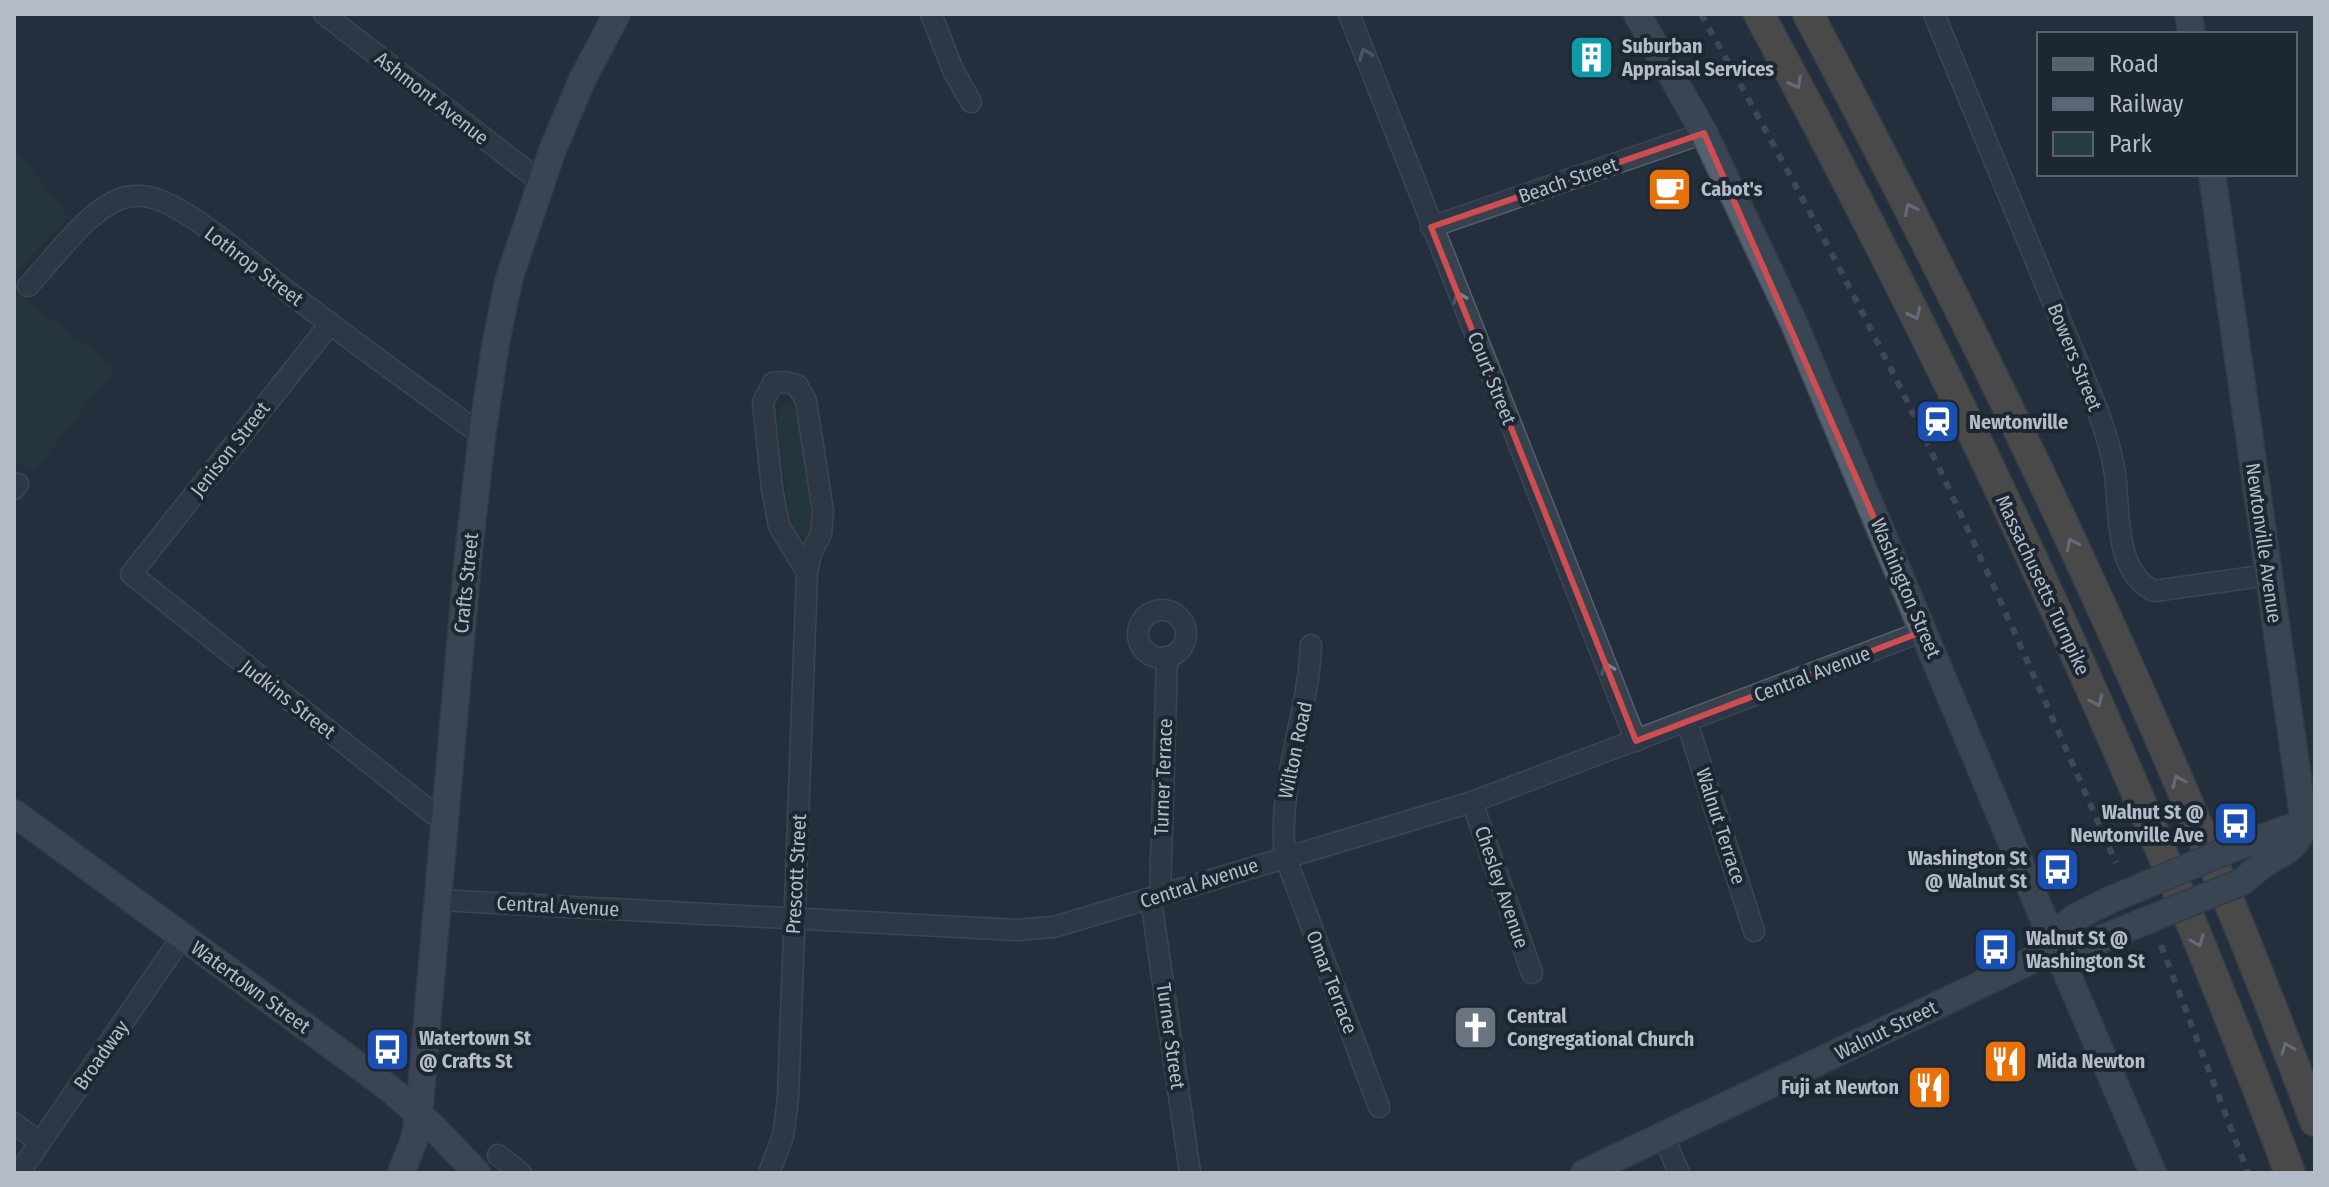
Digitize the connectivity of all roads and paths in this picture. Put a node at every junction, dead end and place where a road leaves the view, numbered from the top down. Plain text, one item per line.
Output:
1 (324, 14) edge
2 (617, 14) edge
3 (1349, 14) edge
4 (1637, 14) edge
5 (1759, 14) edge
6 (1808, 14) edge
7 (1934, 14) edge
8 (931, 17) edge
9 (971, 102) dead end
10 (1704, 133) junction
11 (2212, 176) edge
12 (541, 182) junction
13 (1431, 227) junction
14 (28, 286) dead end
15 (330, 324) junction
16 (482, 435) junction
17 (807, 572) junction
18 (131, 574) joint
19 (2269, 575) junction
20 (1924, 631) junction
21 (1311, 645) dead end
22 (1167, 657) dead end
23 (1687, 722) junction
24 (1636, 741) junction
25 (1472, 802) junction
26 (14, 813) edge
27 (2309, 821) edge
28 (445, 823) junction
29 (2315, 853) edge
30 (1285, 856) junction
31 (2242, 882) junction
32 (1156, 897) junction
33 (438, 900) junction
34 (794, 918) junction
35 (1754, 931) dead end
36 (182, 937) junction
37 (2055, 946) junction
38 (1532, 973) dead end
39 (1379, 1107) dead end
40 (419, 1113) junction
41 (2315, 1121) edge
42 (14, 1123) edge
43 (1664, 1137) junction
44 (40, 1143) junction
45 (498, 1155) dead end
46 (19, 1173) edge
47 (401, 1173) edge
48 (477, 1173) edge
49 (521, 1173) edge
50 (769, 1173) edge
51 (1190, 1173) edge
52 (1584, 1173) edge
53 (1679, 1173) edge
54 (2153, 1173) edge
55 (2290, 1173) edge

1 - 12 street, Ashmont Avenue
2 - 12 main road, Crafts Street
13 -> 3 street, Court Street
4 - 10 main road, Washington Street
5 -> 55 highway, Massachusetts Turnpike
41 -> 6 highway
7 - 19 street, Bowers Street
8 - 9 street
10 - 13 street, Beach Street
10 - 20 main road, Washington Street
11 - 19 main road, Newtonville Avenue
12 - 16 main road, Crafts Street
24 -> 13 street, Court Street
14 - 15 street, Lothrop Street
15 - 16 street, Lothrop Street
15 - 18 street, Jenison Street
16 - 28 main road, Crafts Street
17 - 17 street, Prescott Street
17 - 34 street, Prescott Street
18 - 28 street, Judkins Street
19 - 27 main road, Newtonville Avenue
20 - 23 street, Central Avenue
20 - 37 main road, Washington Street
21 - 30 street, Wilton Road
22 - 32 street, Turner Terrace
23 - 24 street, Central Avenue
23 - 35 street, Walnut Terrace
24 - 25 street, Central Avenue
25 - 30 street, Central Avenue
25 - 38 street, Chesley Avenue
26 - 36 main road, Watertown Street
27 - 31 main road
27 - 37 main road, Walnut Street, bridge
28 - 33 main road, Crafts Street
29 - 31 main road, Walnut Street
30 - 32 street, Central Avenue
30 - 39 street, Omar Terrace
31 - 37 main road, Walnut Street, bridge
32 - 34 street, Central Avenue
32 - 51 street, Turner Street
33 - 34 street, Central Avenue
33 - 40 main road, Crafts Street
34 - 50 street, Prescott Street
36 - 40 main road, Watertown Street
36 - 44 street, Broadway
37 - 43 main road, Walnut Street
37 - 54 main road, Washington Street
40 - 47 main road, Crafts Street
40 - 48 main road, Watertown Street
42 - 44 street
43 - 52 main road, Walnut Street
43 - 53 street
44 - 46 street, Broadway
45 - 49 street

